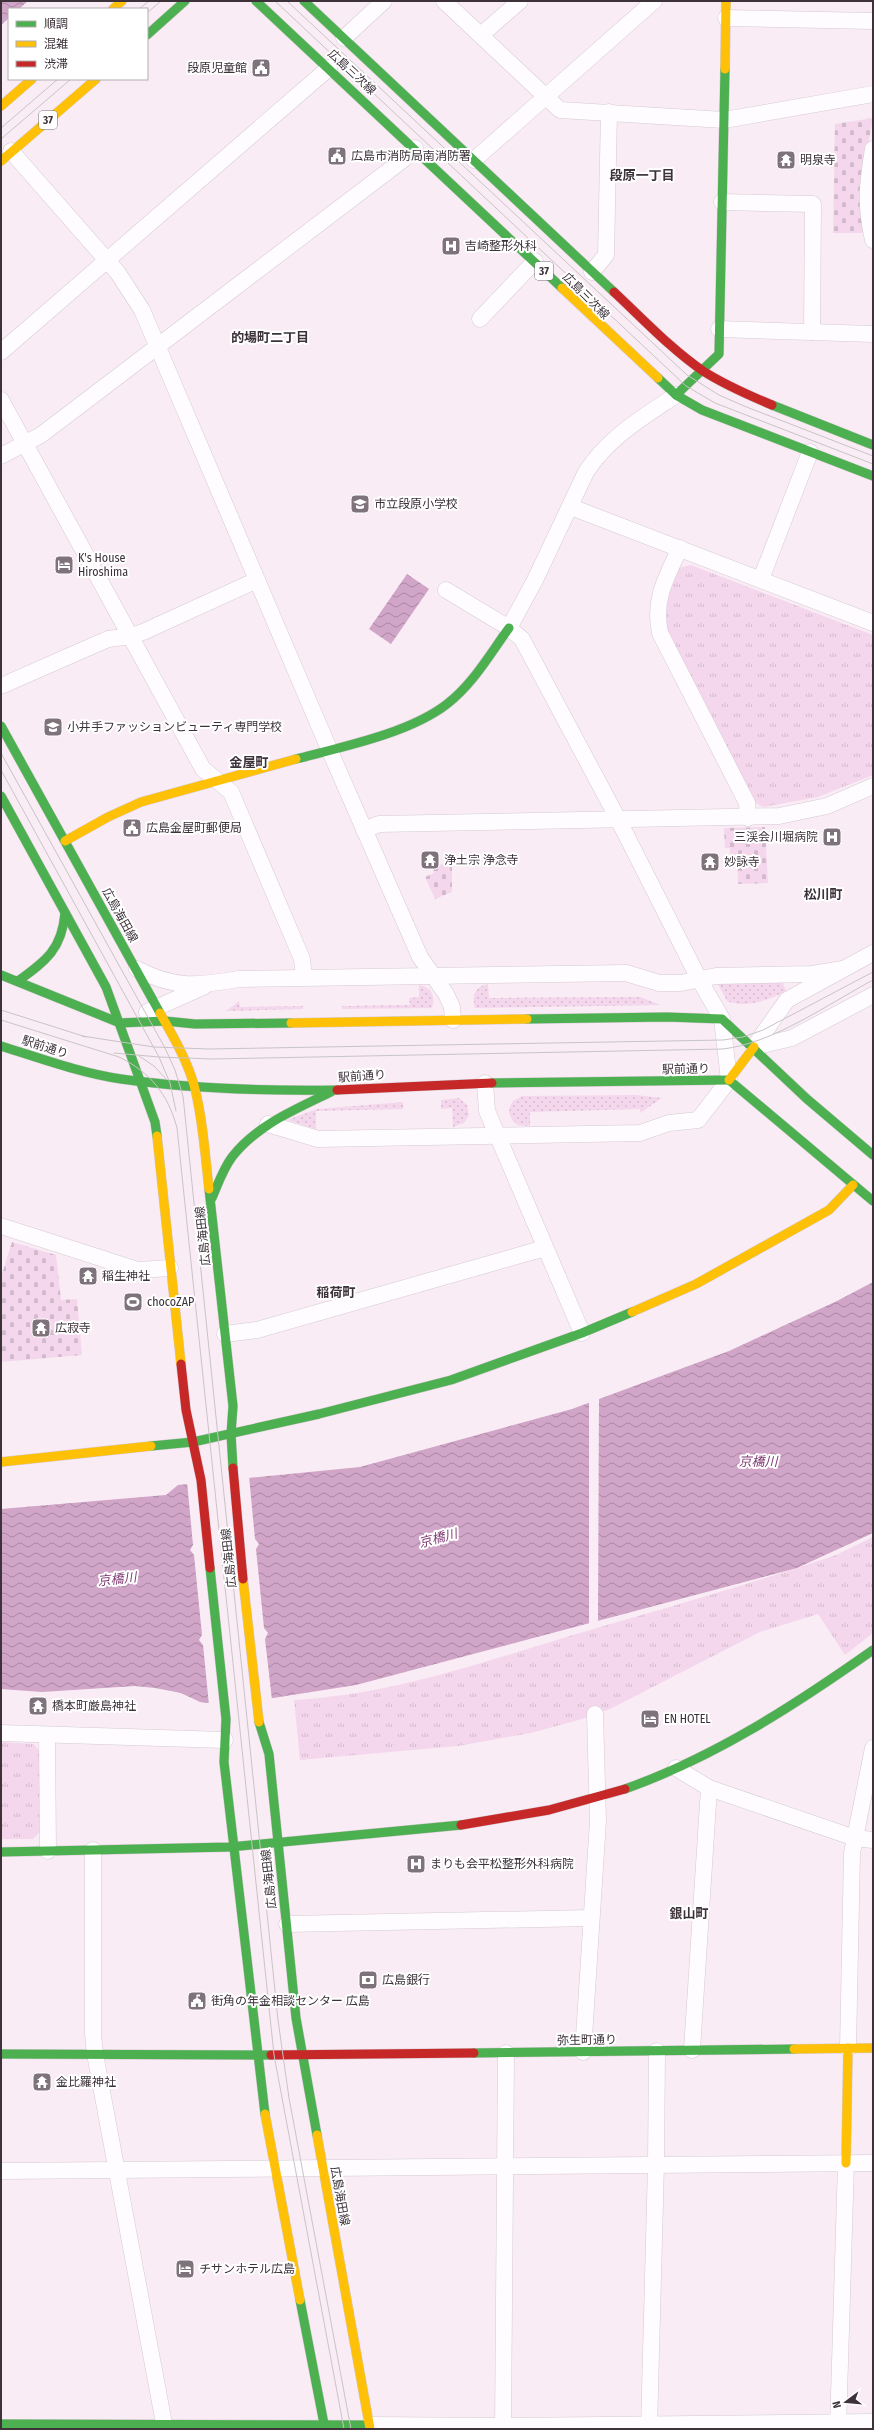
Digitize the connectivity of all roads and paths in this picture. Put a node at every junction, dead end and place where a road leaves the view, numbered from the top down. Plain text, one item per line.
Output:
1 (122, 1) edge
2 (185, 1) edge
3 (256, 1) edge
4 (304, 1) edge
5 (384, 1) edge
6 (444, 1) edge
7 (520, 1) edge
8 (654, 1) edge
9 (726, 1) edge
10 (114, 8) edge
11 (726, 18) junction
12 (873, 21) edge
13 (148, 34) edge
14 (481, 35) junction
15 (344, 38) junction
16 (329, 68) junction
17 (31, 80) edge
18 (95, 80) edge
19 (873, 94) edge
20 (546, 96) junction
21 (1, 106) edge
22 (609, 112) junction
23 (724, 120) junction
24 (415, 148) junction
25 (873, 149) edge
26 (6, 156) edge
27 (474, 160) junction
28 (722, 202) junction
29 (873, 240) edge
30 (108, 261) junction
31 (535, 261) junction
32 (592, 272) junction
33 (480, 319) dead end
34 (720, 329) junction
35 (812, 332) junction
36 (873, 334) edge
37 (156, 347) junction
38 (1, 352) edge
39 (703, 371) junction
40 (676, 395) junction
41 (1, 400) edge
42 (25, 443) junction
43 (873, 444) edge
44 (810, 452) junction
45 (1, 456) edge
46 (873, 476) edge
47 (571, 507) junction
48 (680, 548) junction
49 (761, 579) junction
50 (257, 580) junction
51 (446, 590) dead end
52 (873, 623) edge
53 (509, 628) junction
54 (131, 636) junction
55 (1, 686) edge
56 (1, 726) edge
57 (329, 749) junction
58 (219, 781) junction
59 (873, 786) edge
60 (1, 796) edge
61 (748, 818) junction
62 (618, 819) junction
63 (364, 830) junction
64 (65, 841) junction
65 (66, 912) junction
66 (873, 953) edge
67 (137, 969) junction
68 (843, 969) junction
69 (1, 975) edge
70 (432, 975) junction
71 (304, 978) junction
72 (699, 979) junction
73 (18, 981) junction
74 (211, 984) junction
75 (873, 995) edge
76 (161, 1014) junction
77 (722, 1019) junction
78 (452, 1020) junction
79 (120, 1023) junction
80 (1, 1046) edge
81 (754, 1047) junction
82 (729, 1080) junction
83 (141, 1081) junction
84 (485, 1083) junction
85 (194, 1085) junction
86 (336, 1090) junction
87 (268, 1124) junction
88 (498, 1136) junction
89 (873, 1155) edge
90 (853, 1185) junction
91 (212, 1199) junction
92 (873, 1201) edge
93 (1, 1226) edge
94 (546, 1248) junction
95 (170, 1268) junction
96 (582, 1333) junction
97 (225, 1334) junction
98 (230, 1434) junction
99 (194, 1442) junction
100 (1, 1462) edge
101 (873, 1650) edge
102 (595, 1714) dead end
103 (1, 1733) edge
104 (47, 1735) junction
105 (225, 1740) junction
106 (873, 1748) edge
107 (676, 1768) junction
108 (709, 1788) junction
109 (598, 1797) junction
110 (855, 1838) junction
111 (873, 1840) edge
112 (277, 1843) junction
113 (232, 1846) junction
114 (93, 1850) junction
115 (48, 1851) junction
116 (1, 1852) edge
117 (592, 1918) junction
118 (287, 1924) junction
119 (848, 2048) junction
120 (873, 2048) edge
121 (692, 2050) junction
122 (657, 2051) junction
123 (583, 2052) junction
124 (506, 2053) junction
125 (1, 2054) edge
126 (95, 2054) junction
127 (256, 2055) junction
128 (302, 2055) junction
129 (846, 2163) junction
130 (873, 2163) edge
131 (656, 2164) junction
132 (506, 2166) junction
133 (323, 2168) junction
134 (274, 2169) junction
135 (116, 2170) junction
136 (1, 2171) edge
137 (873, 2422) edge
138 (1, 2424) edge
139 (324, 2426) edge
140 (838, 2426) edge
141 (165, 2427) edge
142 (369, 2427) edge
143 (649, 2427) edge
144 (503, 2428) edge

1 - 10 street
2 - 13 street
3 - 16 street, 広島三次線 / 37
4 - 15 street, 広島三次線
5 - 15 street
6 - 14 street
7 - 14 street
8 - 20 street
9 - 11 street
11 - 12 street
11 - 23 street
14 - 20 street
15 - 27 street, 広島三次線
16 - 24 street, 広島三次線 / 37
16 - 30 street
17 - 21 street
18 - 26 street, 37
19 - 23 street
20 - 22 street
20 - 27 street
22 - 23 street
22 - 32 street
23 - 28 street
24 - 31 street, 広島三次線 / 37
24 - 37 street
25 - 29 street
26 - 30 street
27 - 32 street, 広島三次線
28 - 34 street
28 - 35 street
30 - 37 street
30 - 38 street
31 - 33 street
31 - 40 street, 広島三次線 / 37
32 - 39 street, 広島三次線
34 - 35 street
34 - 39 street
35 - 36 street
37 - 42 street
37 - 50 street
39 - 40 street
39 - 43 street, 広島三次線
40 - 44 street, 広島三次線 / 37
40 - 47 street
41 - 42 street
42 - 45 street
42 - 54 street
44 - 46 street, 広島三次線 / 37
44 - 49 street
47 - 48 street
47 - 53 street
48 - 49 street
48 - 61 street
49 - 52 street
50 - 54 street
50 - 57 street
51 - 53 street
53 - 57 street
53 - 62 street
54 - 55 street
54 - 58 street
56 - 64 street, 広島海田線
57 - 58 street
57 - 63 street
58 - 64 street
58 - 71 street
59 - 61 street
60 - 65 street, 広島海田線
61 - 62 street
62 - 63 street
62 - 72 street
63 - 70 street
64 - 67 street, 広島海田線
65 - 73 street
65 - 79 street, 広島海田線
66 - 68 street
67 - 74 street
67 - 76 street, 広島海田線
68 - 72 street
68 - 81 street
69 - 73 street
70 - 71 street
70 - 72 street
70 - 78 street
71 - 74 street
72 - 77 street
73 - 79 street
74 - 76 street
75 - 81 street
76 - 78 street
76 - 79 street
76 - 85 street, 広島海田線
77 - 78 street
77 - 81 street
77 - 82 street
79 - 83 street, 広島海田線
80 - 83 street, 駅前通り
81 - 82 street
81 - 89 street
82 - 84 street, 駅前通り
82 - 88 street
82 - 90 street
83 - 85 street, 駅前通り
83 - 95 street, 広島海田線
84 - 86 street, 駅前通り
84 - 88 street
85 - 86 street, 駅前通り
85 - 91 street, 広島海田線
86 - 87 street
87 - 88 street
87 - 91 street
88 - 94 street
90 - 92 street
90 - 96 street
91 - 97 street, 広島海田線
93 - 95 street
94 - 96 street
94 - 97 street
95 - 99 street, 広島海田線
96 - 98 street
97 - 98 street, 広島海田線
98 - 99 street
98 - 112 street, 広島海田線
99 - 100 street
99 - 105 street, 広島海田線
101 - 107 street
102 - 109 street
103 - 104 street
104 - 105 street
104 - 115 street
105 - 113 street, 広島海田線
106 - 110 street
107 - 108 street
107 - 109 street
108 - 110 street
108 - 121 street
109 - 112 street
109 - 117 street
110 - 111 street
110 - 119 street
112 - 113 street
112 - 118 street, 広島海田線
113 - 114 street
113 - 127 street, 広島海田線
114 - 115 street
114 - 126 street
115 - 116 street
117 - 118 street
117 - 123 street
118 - 128 street, 広島海田線
119 - 120 street, 弥生町通り
119 - 121 street, 弥生町通り
119 - 129 street
121 - 122 street, 弥生町通り
122 - 123 street, 弥生町通り
122 - 131 street
123 - 124 street, 弥生町通り
124 - 128 street, 弥生町通り
124 - 132 street
125 - 126 street, 弥生町通り
126 - 127 street, 弥生町通り
126 - 135 street
127 - 128 street, 弥生町通り
127 - 134 street, 広島海田線
128 - 133 street, 広島海田線
129 - 130 street
129 - 131 street
129 - 140 street
131 - 132 street
131 - 143 street
132 - 133 street
132 - 144 street
133 - 134 street
133 - 142 street, 広島海田線
134 - 135 street
134 - 139 street, 広島海田線
135 - 136 street
135 - 141 street
137 - 140 street
138 - 141 street
139 - 141 street
139 - 142 street
140 - 143 street
142 - 144 street
143 - 144 street

